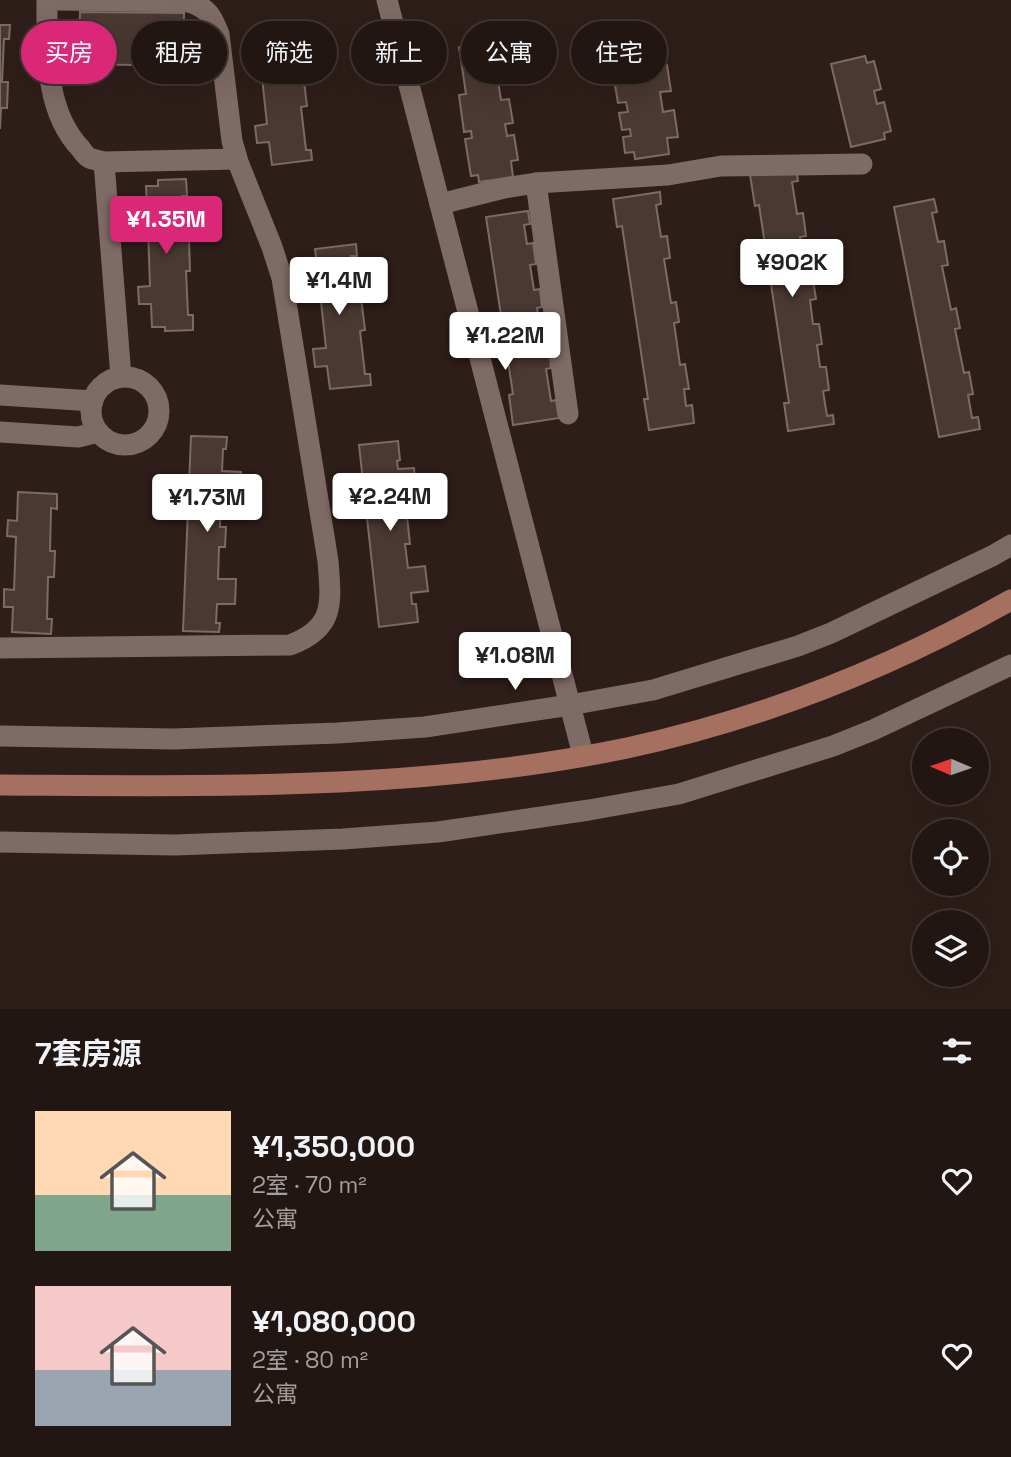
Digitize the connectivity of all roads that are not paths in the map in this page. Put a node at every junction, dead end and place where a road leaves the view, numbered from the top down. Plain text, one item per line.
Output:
1 (47, 0) edge
2 (59, 0) edge
3 (387, 0) edge
4 (237, 159) junction
5 (104, 162) junction
6 (862, 164) dead end
7 (536, 183) junction
8 (440, 204) junction
9 (121, 377) junction
10 (0, 395) edge
11 (93, 401) junction
12 (568, 414) dead end
13 (0, 432) edge
14 (98, 432) junction
15 (1011, 545) edge
16 (1011, 600) edge
17 (1011, 613) edge
18 (0, 648) edge
19 (1011, 665) edge
20 (570, 705) junction
21 (0, 736) edge
22 (583, 755) junction
23 (0, 785) edge
24 (0, 797) edge
25 (0, 842) edge

1 - 5 street
2 - 4 street
3 - 8 street
4 - 5 street
4 - 18 street
5 - 9 street
6 - 7 street
7 - 8 street
7 - 12 street
8 - 20 street
9 - 11 street
9 - 14 street
10 - 11 street
11 - 14 street
13 - 14 street
15 - 20 street
16 - 22 main road
17 - 24 main road
19 - 25 street
20 - 21 street
20 - 22 street
22 - 23 main road

